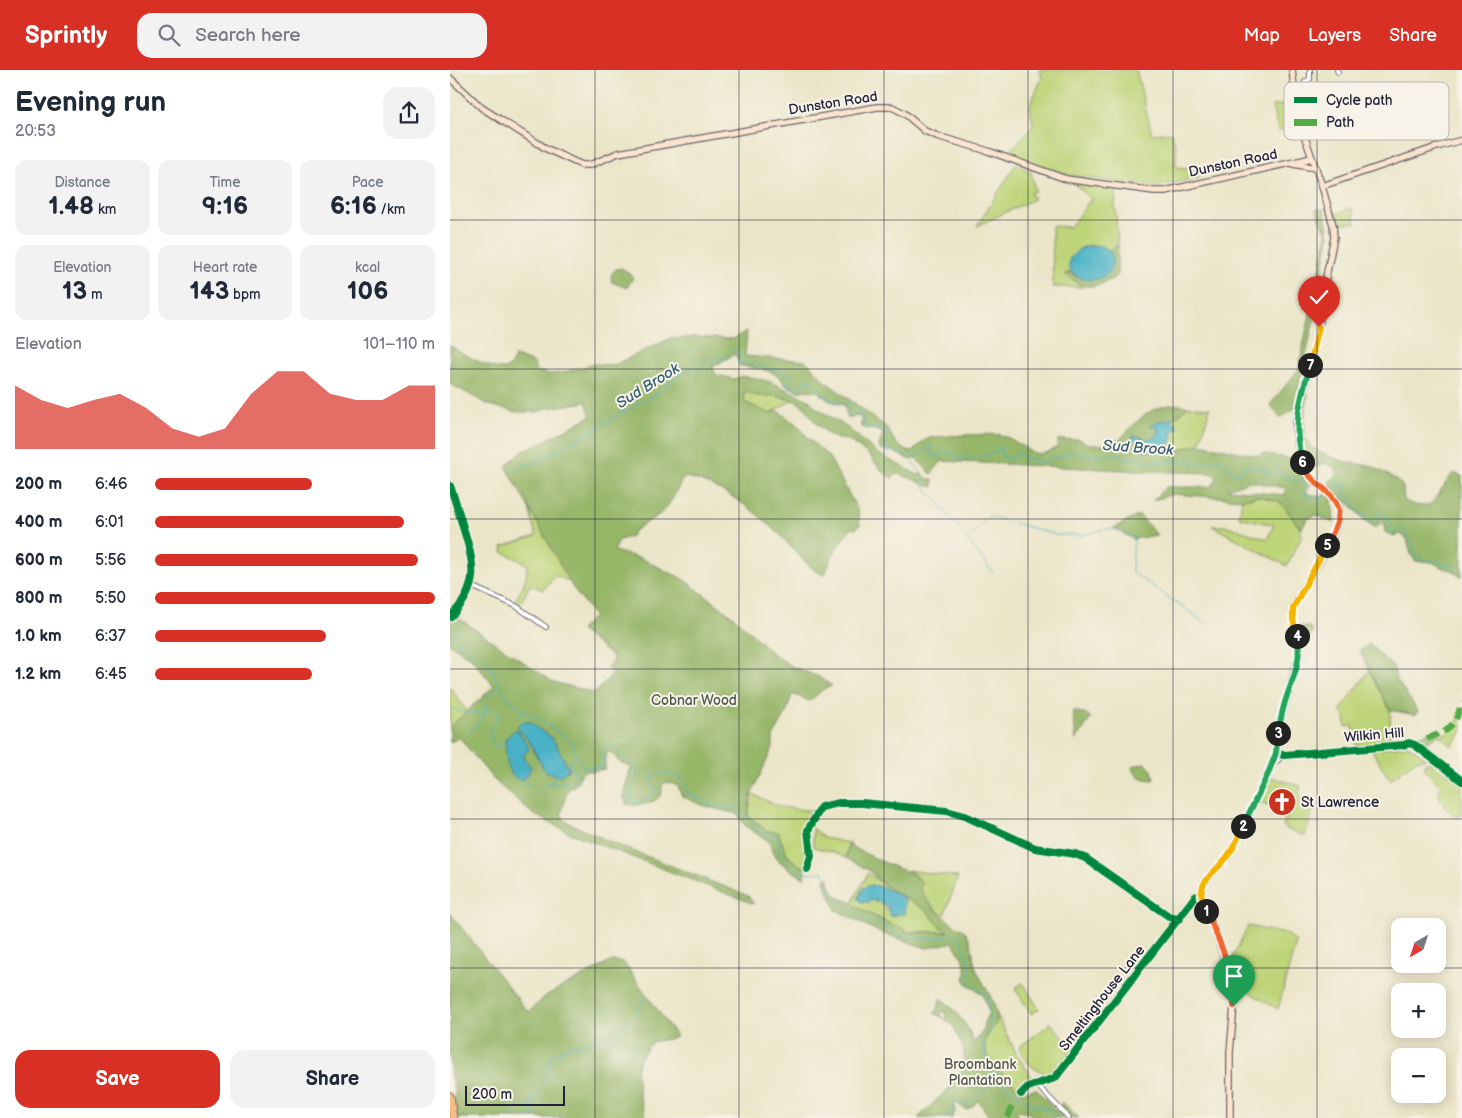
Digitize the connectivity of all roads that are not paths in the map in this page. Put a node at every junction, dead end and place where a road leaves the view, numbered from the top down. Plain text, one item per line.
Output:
1 (1310, 70) edge
2 (450, 78) edge
3 (1305, 82) dead end
4 (1306, 140) edge
5 (1462, 140) edge
6 (1312, 158) junction
7 (1291, 163) junction
8 (1316, 168) junction
9 (1322, 186) junction
10 (450, 486) edge
11 (470, 586) junction
12 (451, 616) edge
13 (546, 627) dead end
14 (1276, 753) junction
15 (1284, 755) junction
16 (1272, 765) junction
17 (1462, 781) edge
18 (1200, 895) junction
19 (450, 1096) edge
20 (453, 1118) edge
21 (1069, 1118) edge
22 (1230, 1118) edge

1 - 3 street
2 - 7 main road, Dunston Road
4 - 6 main road
5 - 9 main road
6 - 7 main road, Dunston Road
6 - 8 main road
7 - 8 main road, Dunston Road
8 - 9 main road
9 - 14 main road
10 - 11 main road
11 - 12 main road
11 - 13 street
14 - 15 street, Wilkin Hill
14 - 16 main road
15 - 16 street
15 - 17 street, Wilkin Hill
16 - 18 main road
18 - 21 street, Smeltinghouse Lane
18 - 22 main road
19 - 20 highway

